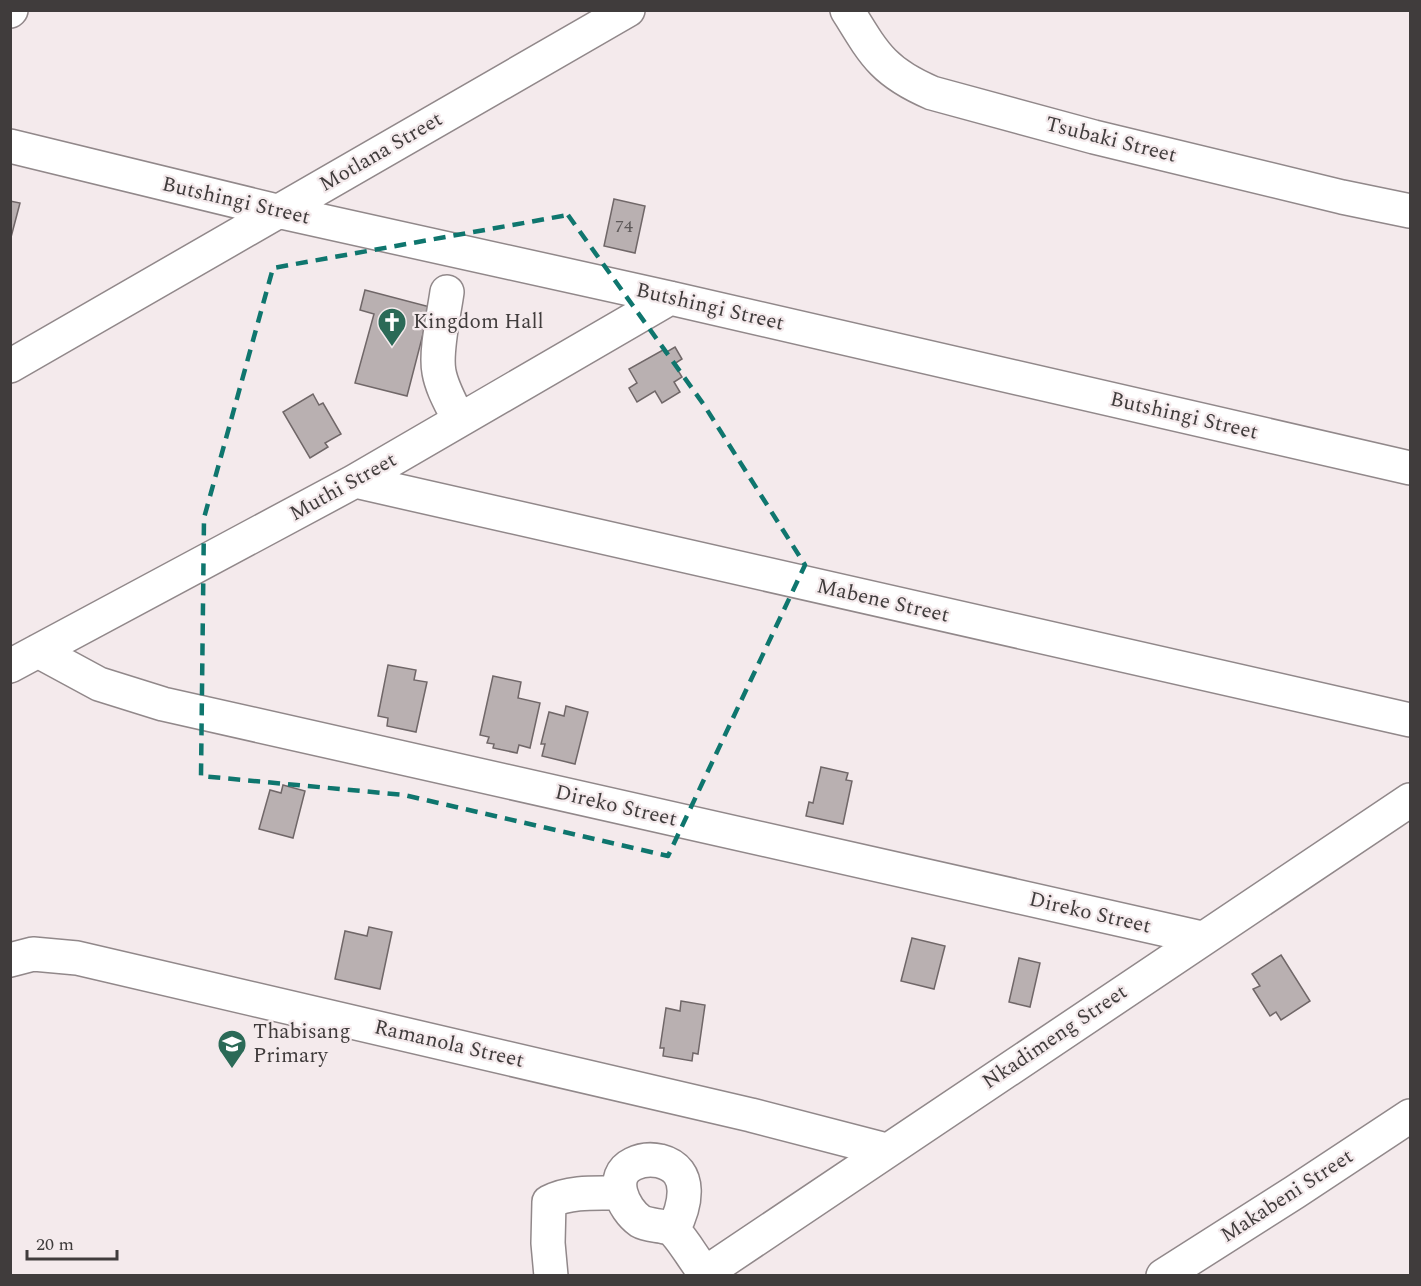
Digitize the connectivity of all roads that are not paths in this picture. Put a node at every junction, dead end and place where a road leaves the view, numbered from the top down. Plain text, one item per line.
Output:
1 (627, 10) edge
2 (847, 10) edge
3 (10, 146) edge
4 (1410, 211) edge
5 (278, 212) junction
6 (447, 292) dead end
7 (670, 298) junction
8 (10, 366) edge
9 (459, 420) junction
10 (1410, 468) edge
11 (355, 481) junction
12 (24, 659) edge
13 (1410, 720) edge
14 (1410, 800) edge
15 (1202, 938) junction
16 (10, 960) edge
17 (1410, 1116) edge
18 (886, 1150) junction
19 (619, 1193) junction
20 (673, 1230) junction
21 (703, 1274) edge
22 (551, 1275) edge
23 (1163, 1275) edge

1 - 5 street, Motlana Street
2 - 4 street, Tsubaki Street
3 - 5 street, Butshingi Street
5 - 7 street, Butshingi Street
5 - 8 street, Motlana Street
6 - 9 street
7 - 9 street, Muthi Street
7 - 10 street, Butshingi Street
9 - 11 street, Muthi Street
11 - 12 street, Muthi Street
11 - 13 street, Mabene Street
12 - 15 street, Direko Street
14 - 15 street, Nkadimeng Street
15 - 18 street, Nkadimeng Street
16 - 18 street, Ramanola Street
17 - 23 street, Makabeni Street
18 - 21 street, Nkadimeng Street
19 - 20 street
19 - 20 street
19 - 22 street
20 - 21 street

